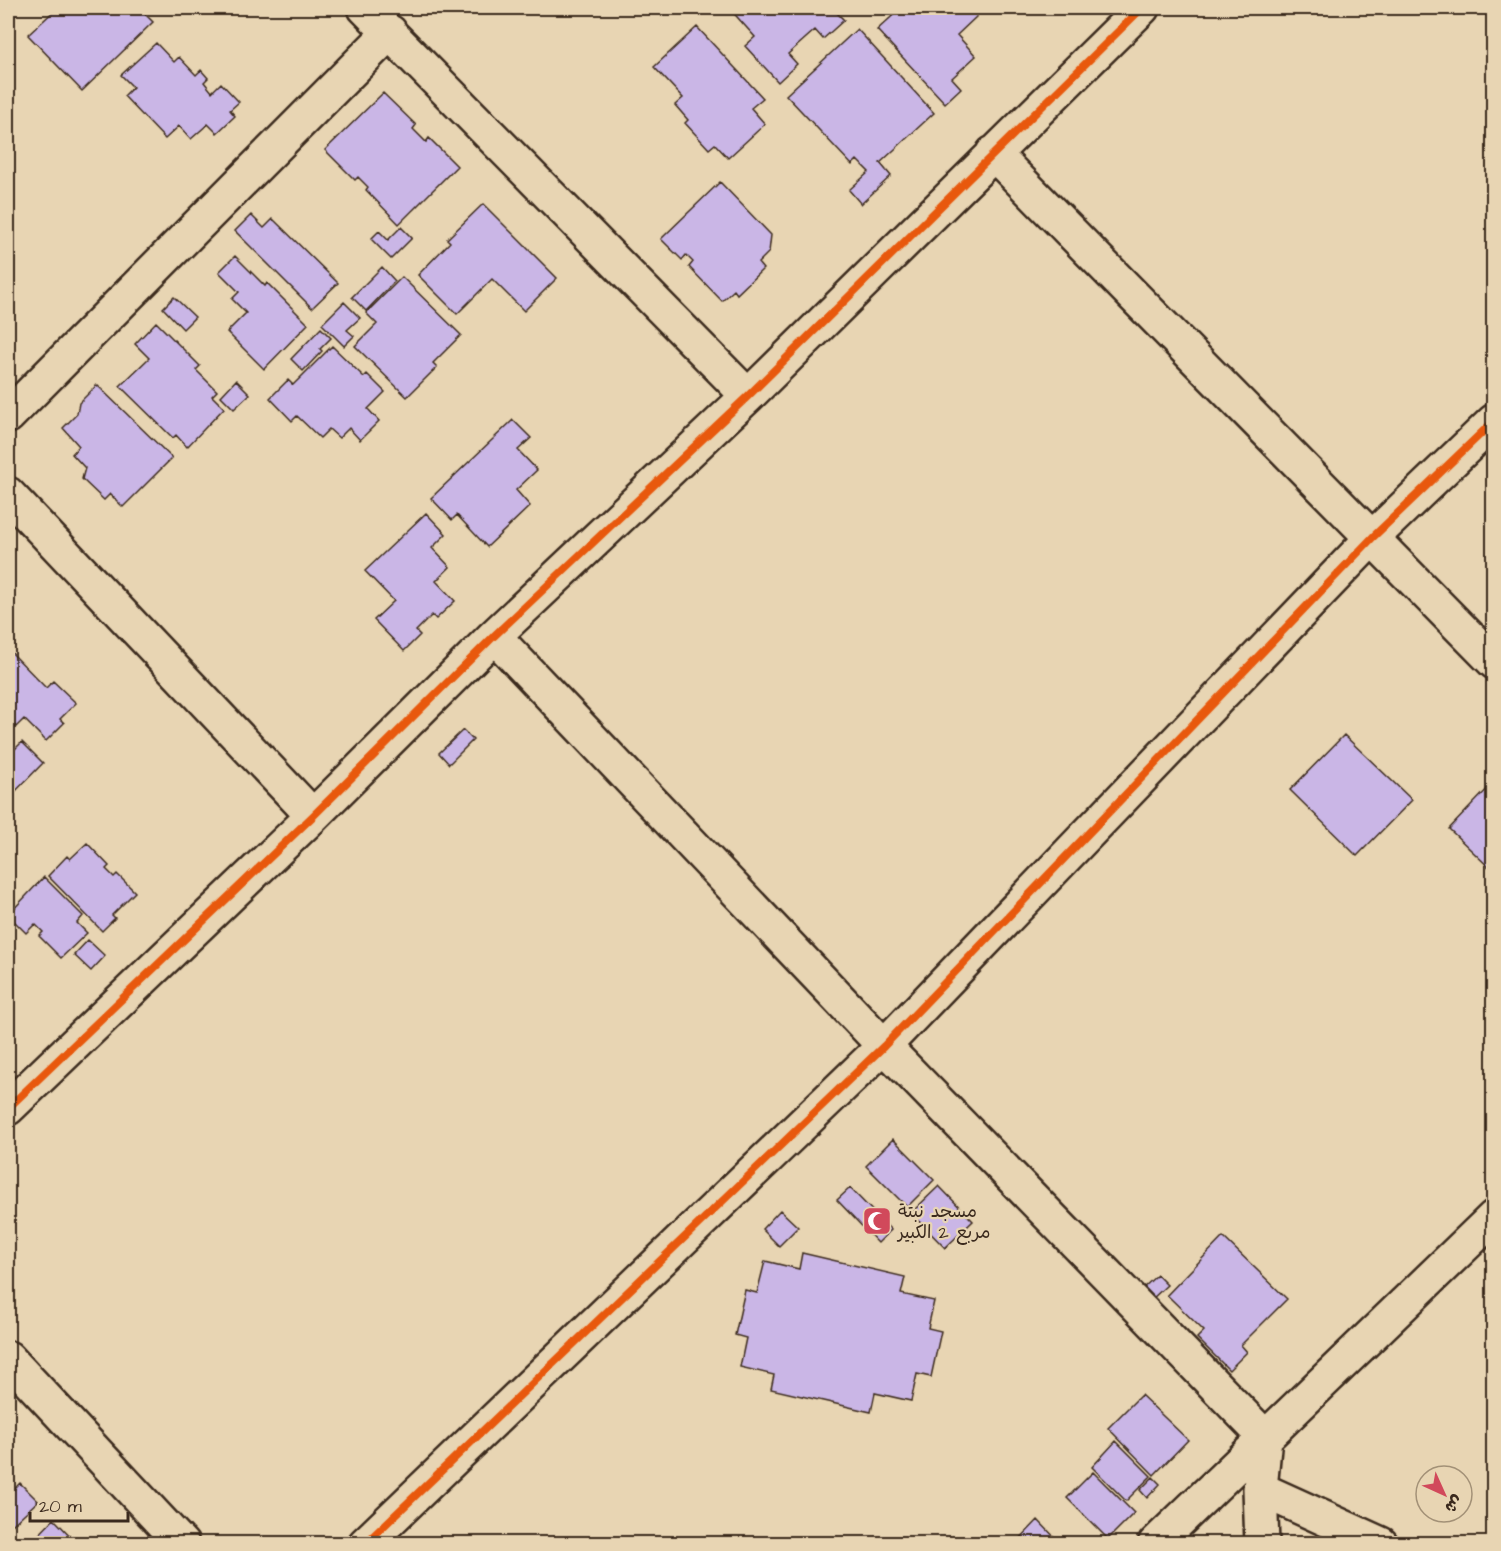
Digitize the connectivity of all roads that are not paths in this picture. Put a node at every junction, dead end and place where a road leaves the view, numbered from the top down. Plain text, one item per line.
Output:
1 (365, 8) edge
2 (1142, 8) edge
3 (390, 32) junction
4 (993, 153) junction
5 (748, 396) junction
6 (8, 416) edge
7 (1494, 421) edge
8 (8, 494) edge
9 (1373, 537) junction
10 (494, 636) junction
11 (1494, 662) edge
12 (313, 816) junction
13 (884, 1046) junction
14 (8, 1108) edge
15 (1494, 1217) edge
16 (8, 1358) edge
17 (1265, 1437) junction
18 (1260, 1489) junction
19 (182, 1544) edge
20 (365, 1544) edge
21 (1155, 1544) edge
22 (1262, 1544) edge
23 (1381, 1544) edge

1 - 3 street
2 - 4 street
3 - 5 street
3 - 6 street
4 - 5 street
4 - 9 street
5 - 10 street
7 - 9 street
8 - 12 street
9 - 11 street
9 - 13 street
10 - 12 street
10 - 13 street
12 - 14 street
13 - 17 street
13 - 20 street
15 - 17 street
16 - 19 street
17 - 18 street
17 - 21 street
18 - 22 street
18 - 23 street

